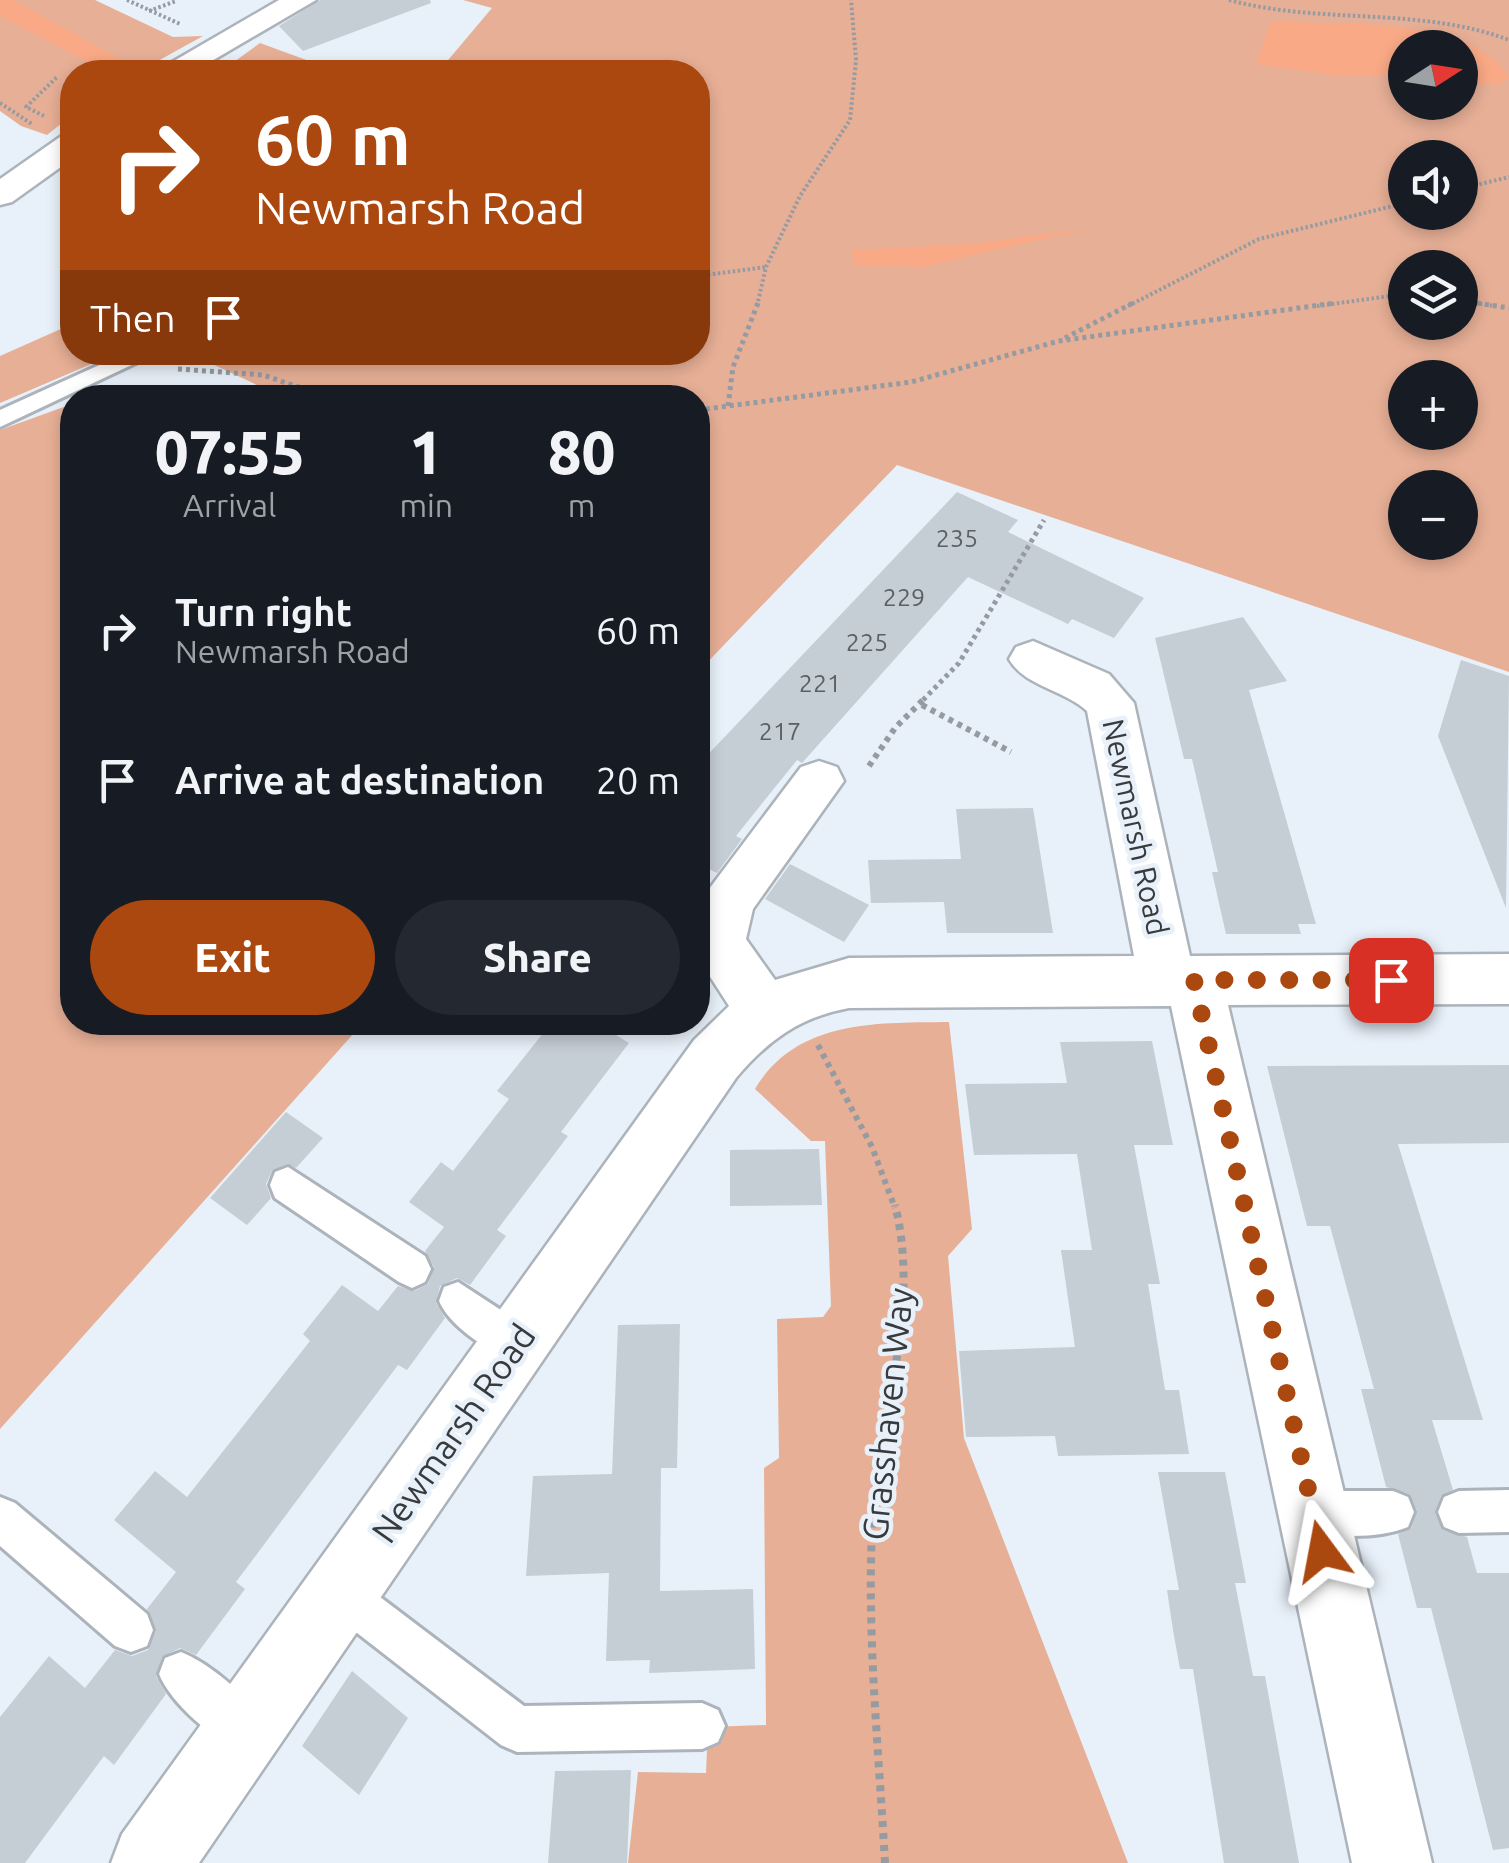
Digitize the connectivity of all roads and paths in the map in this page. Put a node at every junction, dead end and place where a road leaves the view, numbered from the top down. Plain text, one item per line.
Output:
1 (127, 0) edge
2 (176, 0) edge
3 (301, 0) edge
4 (851, 0) edge
5 (1229, 0) edge
6 (148, 11) junction
7 (192, 28) dead end
8 (1509, 40) edge
9 (194, 60) edge
10 (57, 77) dead end
11 (0, 103) edge
12 (26, 107) dead end
13 (60, 156) edge
14 (60, 158) edge
15 (1509, 177) edge
16 (1478, 185) edge
17 (2, 194) edge
18 (1388, 207) edge
19 (766, 268) junction
20 (710, 275) edge
21 (1388, 296) edge
22 (1478, 304) edge
23 (1509, 308) edge
24 (1060, 341) junction
25 (118, 365) edge
26 (73, 384) joint
27 (292, 385) edge
28 (60, 390) edge
29 (728, 406) junction
30 (710, 408) edge
31 (0, 419) edge
32 (1044, 520) dead end
33 (1033, 658) dead end
34 (922, 705) junction
35 (1011, 752) dead end
36 (843, 774) joint
37 (1509, 979) edge
38 (1181, 980) junction
39 (763, 1010) junction
40 (818, 1044) dead end
41 (288, 1185) dead end
42 (412, 1268) dead end
43 (458, 1301) dead end
44 (516, 1343) junction
45 (1509, 1511) edge
46 (1313, 1512) junction
47 (1393, 1512) dead end
48 (1459, 1512) dead end
49 (0, 1518) edge
50 (340, 1593) junction
51 (131, 1630) dead end
52 (181, 1674) dead end
53 (702, 1726) dead end
54 (244, 1730) junction
55 (150, 1863) edge
56 (885, 1863) edge
57 (1392, 1863) edge

1 - 6 path
2 - 6 path
3 - 9 street
4 - 19 path
5 - 8 path
6 - 7 path
10 - 12 path
11 - 13 path
14 - 17 street
15 - 16 path
18 - 24 path
19 - 20 path
19 - 29 path
21 - 24 path
22 - 23 path
24 - 29 path
25 - 26 lane
26 - 27 path
28 - 31 lane
29 - 30 path
32 - 34 path
33 - 38 street, Newmarsh Road
34 - 35 path
34 - 36 path
36 - 39 street
37 - 38 street, Newmarsh Road
38 - 39 street, Newmarsh Road
38 - 46 street
39 - 44 street, Newmarsh Road
40 - 56 path, Grasshaven Way
41 - 42 lane
43 - 44 lane
44 - 50 street, Newmarsh Road
45 - 48 lane
46 - 47 lane
46 - 57 street
49 - 51 lane
50 - 53 lane
50 - 54 street, Newmarsh Road
52 - 54 lane
54 - 55 street, Newmarsh Road

